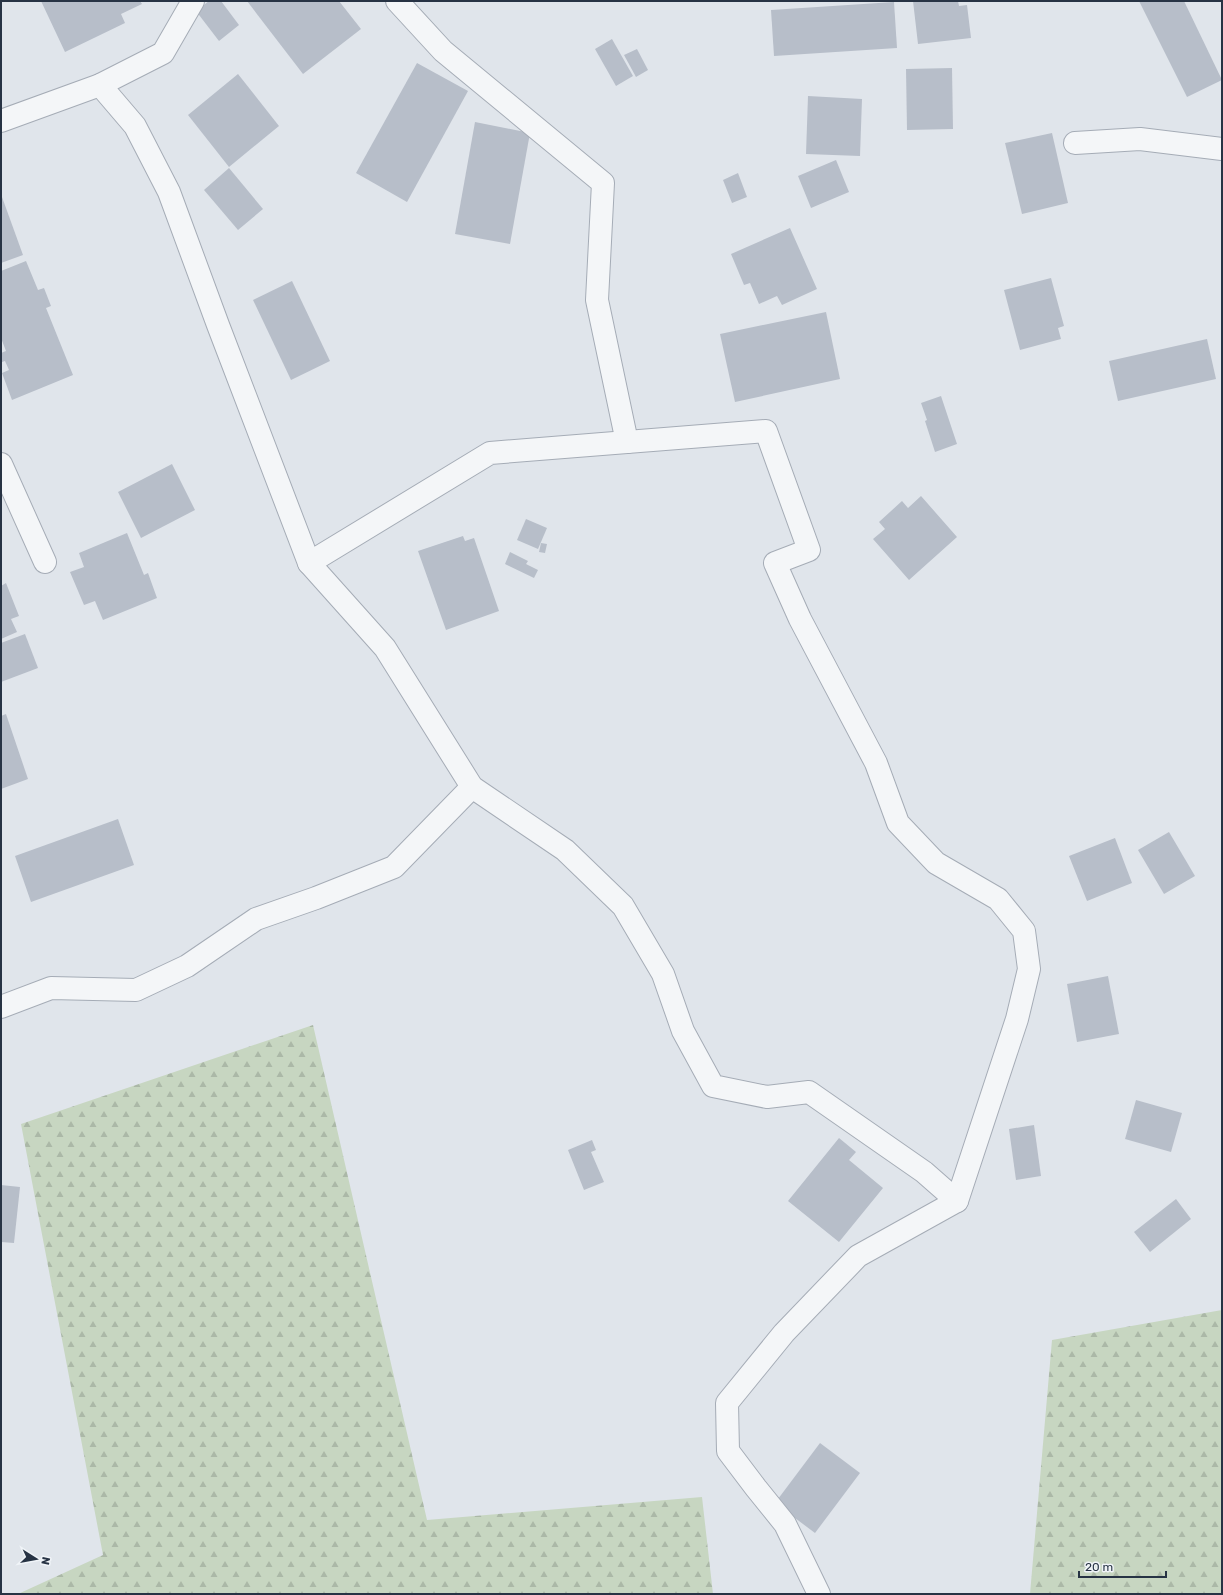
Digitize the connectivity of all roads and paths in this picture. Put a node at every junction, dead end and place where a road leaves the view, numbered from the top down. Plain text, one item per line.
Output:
1 (193, 1) edge
2 (397, 1) edge
3 (100, 85) junction
4 (1, 121) edge
5 (1074, 143) dead end
6 (1222, 149) edge
7 (627, 442) junction
8 (1, 464) edge
9 (45, 562) dead end
10 (309, 564) junction
11 (472, 787) junction
12 (1, 1007) edge
13 (956, 1201) junction
14 (819, 1594) edge

1 - 3 street
2 - 7 street
3 - 4 street
3 - 10 street
5 - 6 street
7 - 10 street
7 - 13 street
8 - 9 street
10 - 11 street
11 - 12 street
11 - 13 street
13 - 14 street

